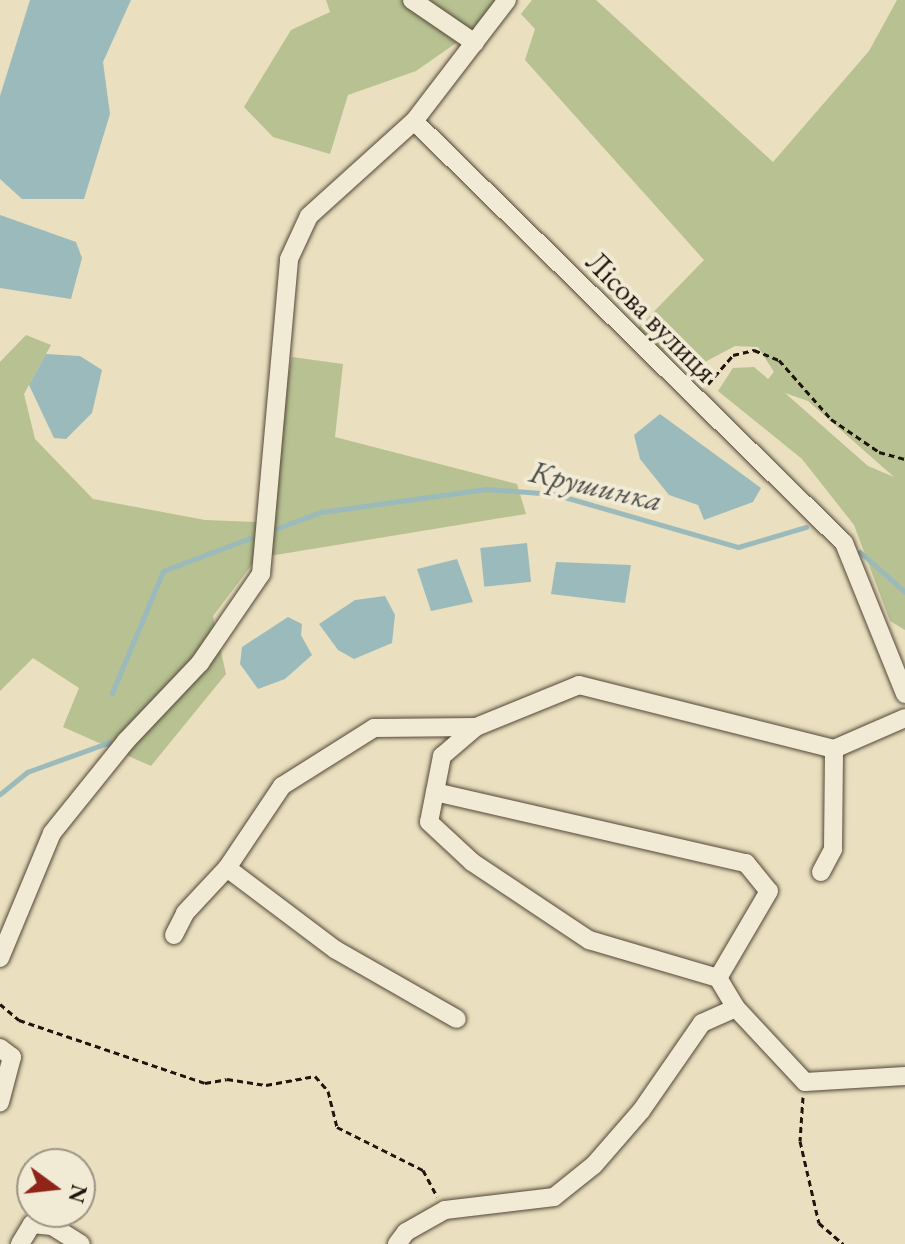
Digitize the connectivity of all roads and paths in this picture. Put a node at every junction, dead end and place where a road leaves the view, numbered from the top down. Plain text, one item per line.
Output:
1 (412, 0) edge
2 (507, 0) edge
3 (475, 43) junction
4 (414, 121) junction
5 (694, 399) junction
6 (905, 459) edge
7 (905, 694) edge
8 (905, 718) edge
9 (476, 727) junction
10 (834, 749) junction
11 (435, 792) junction
12 (227, 868) junction
13 (821, 872) dead end
14 (174, 935) dead end
15 (0, 958) edge
16 (718, 978) junction
17 (0, 1004) edge
18 (736, 1008) junction
19 (457, 1019) dead end
20 (0, 1048) edge
21 (905, 1076) edge
22 (805, 1082) junction
23 (0, 1102) edge
24 (445, 1210) junction
25 (20, 1244) edge
26 (81, 1244) edge
27 (397, 1244) edge
28 (843, 1244) edge

1 - 3 street
2 - 3 street
3 - 4 street
4 - 5 street, Лісова вулиця
4 - 15 street
5 - 6 path
5 - 7 street, Лісова вулиця
8 - 10 street
9 - 10 street
9 - 11 street
9 - 12 street
10 - 13 street
11 - 16 street
11 - 16 street
12 - 14 street
12 - 19 street
16 - 18 street
17 - 24 path
18 - 22 street
18 - 24 street
20 - 23 street
21 - 22 street
22 - 28 path
24 - 27 street
25 - 26 street

